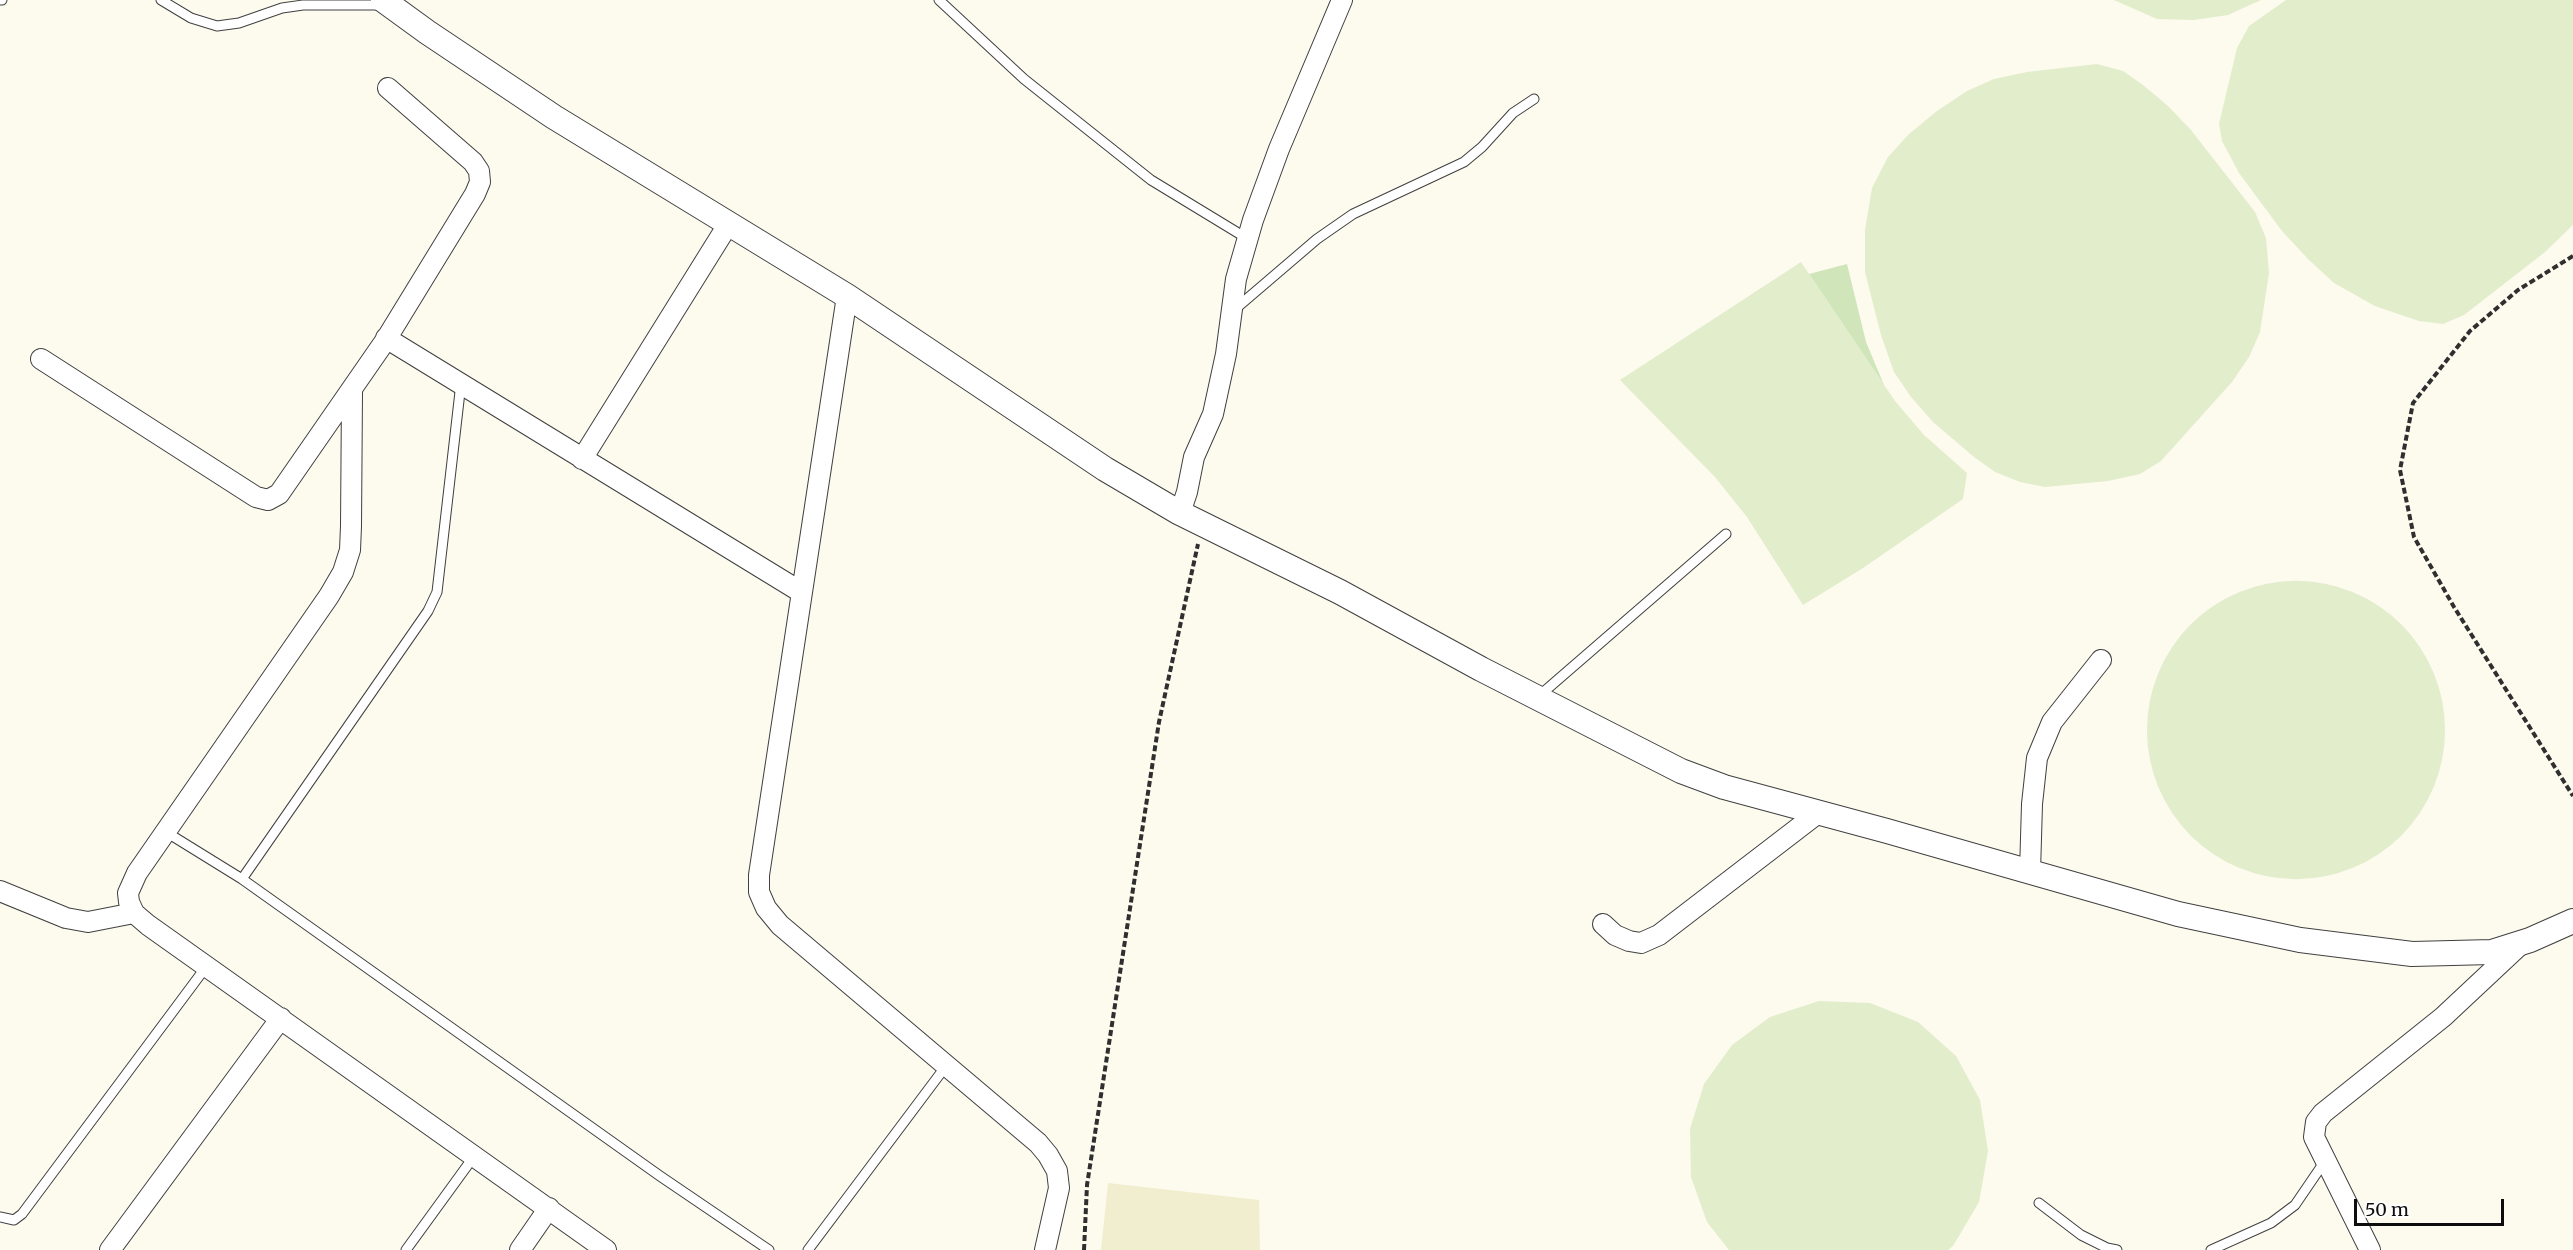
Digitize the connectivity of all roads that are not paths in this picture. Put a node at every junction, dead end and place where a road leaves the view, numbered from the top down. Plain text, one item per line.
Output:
1 (161, 0) edge
2 (939, 0) edge
3 (1342, 0) edge
4 (387, 3) edge
5 (388, 88) dead end
6 (1534, 99) dead end
7 (729, 223) junction
8 (1248, 239) junction
9 (847, 296) junction
10 (1232, 312) junction
11 (386, 338) junction
12 (41, 359) dead end
13 (461, 383) junction
14 (352, 392) junction
15 (582, 459) junction
16 (1180, 513) junction
17 (1726, 534) dead end
18 (801, 592) junction
19 (2101, 660) dead end
20 (1537, 697) junction
21 (1818, 813) junction
22 (166, 832) junction
23 (2030, 872) junction
24 (242, 879) junction
25 (0, 891) edge
26 (134, 913) junction
27 (2573, 921) edge
28 (1604, 924) dead end
29 (2523, 942) junction
30 (206, 968) junction
31 (281, 1018) junction
32 (946, 1066) junction
33 (475, 1155) junction
34 (2325, 1161) junction
35 (2039, 1203) dead end
36 (549, 1208) junction
37 (0, 1217) edge
38 (110, 1250) edge
39 (406, 1250) edge
40 (520, 1250) edge
41 (606, 1250) edge
42 (769, 1250) edge
43 (808, 1250) edge
44 (1045, 1250) edge
45 (2117, 1250) edge
46 (2211, 1250) edge
47 (2370, 1250) edge

1 - 4 lane
2 - 8 lane
3 - 8 street
4 - 7 street
5 - 11 street
6 - 10 lane
7 - 9 street
7 - 15 street
8 - 10 street
9 - 16 street
9 - 18 street
10 - 16 street
11 - 13 street
11 - 14 street
12 - 14 street
13 - 15 street
13 - 24 lane
14 - 22 street
15 - 18 street
16 - 20 street
17 - 20 lane
18 - 32 street
19 - 23 street
20 - 21 street
21 - 23 street
21 - 28 street
22 - 24 lane
22 - 26 street
23 - 29 street
24 - 42 lane
25 - 26 street
26 - 30 street
27 - 29 street
29 - 34 street
30 - 31 street
30 - 37 lane
31 - 33 street
31 - 38 street
32 - 43 lane
32 - 44 street
33 - 36 street
33 - 39 lane
34 - 46 lane
34 - 47 street
35 - 45 lane
36 - 40 street
36 - 41 street

